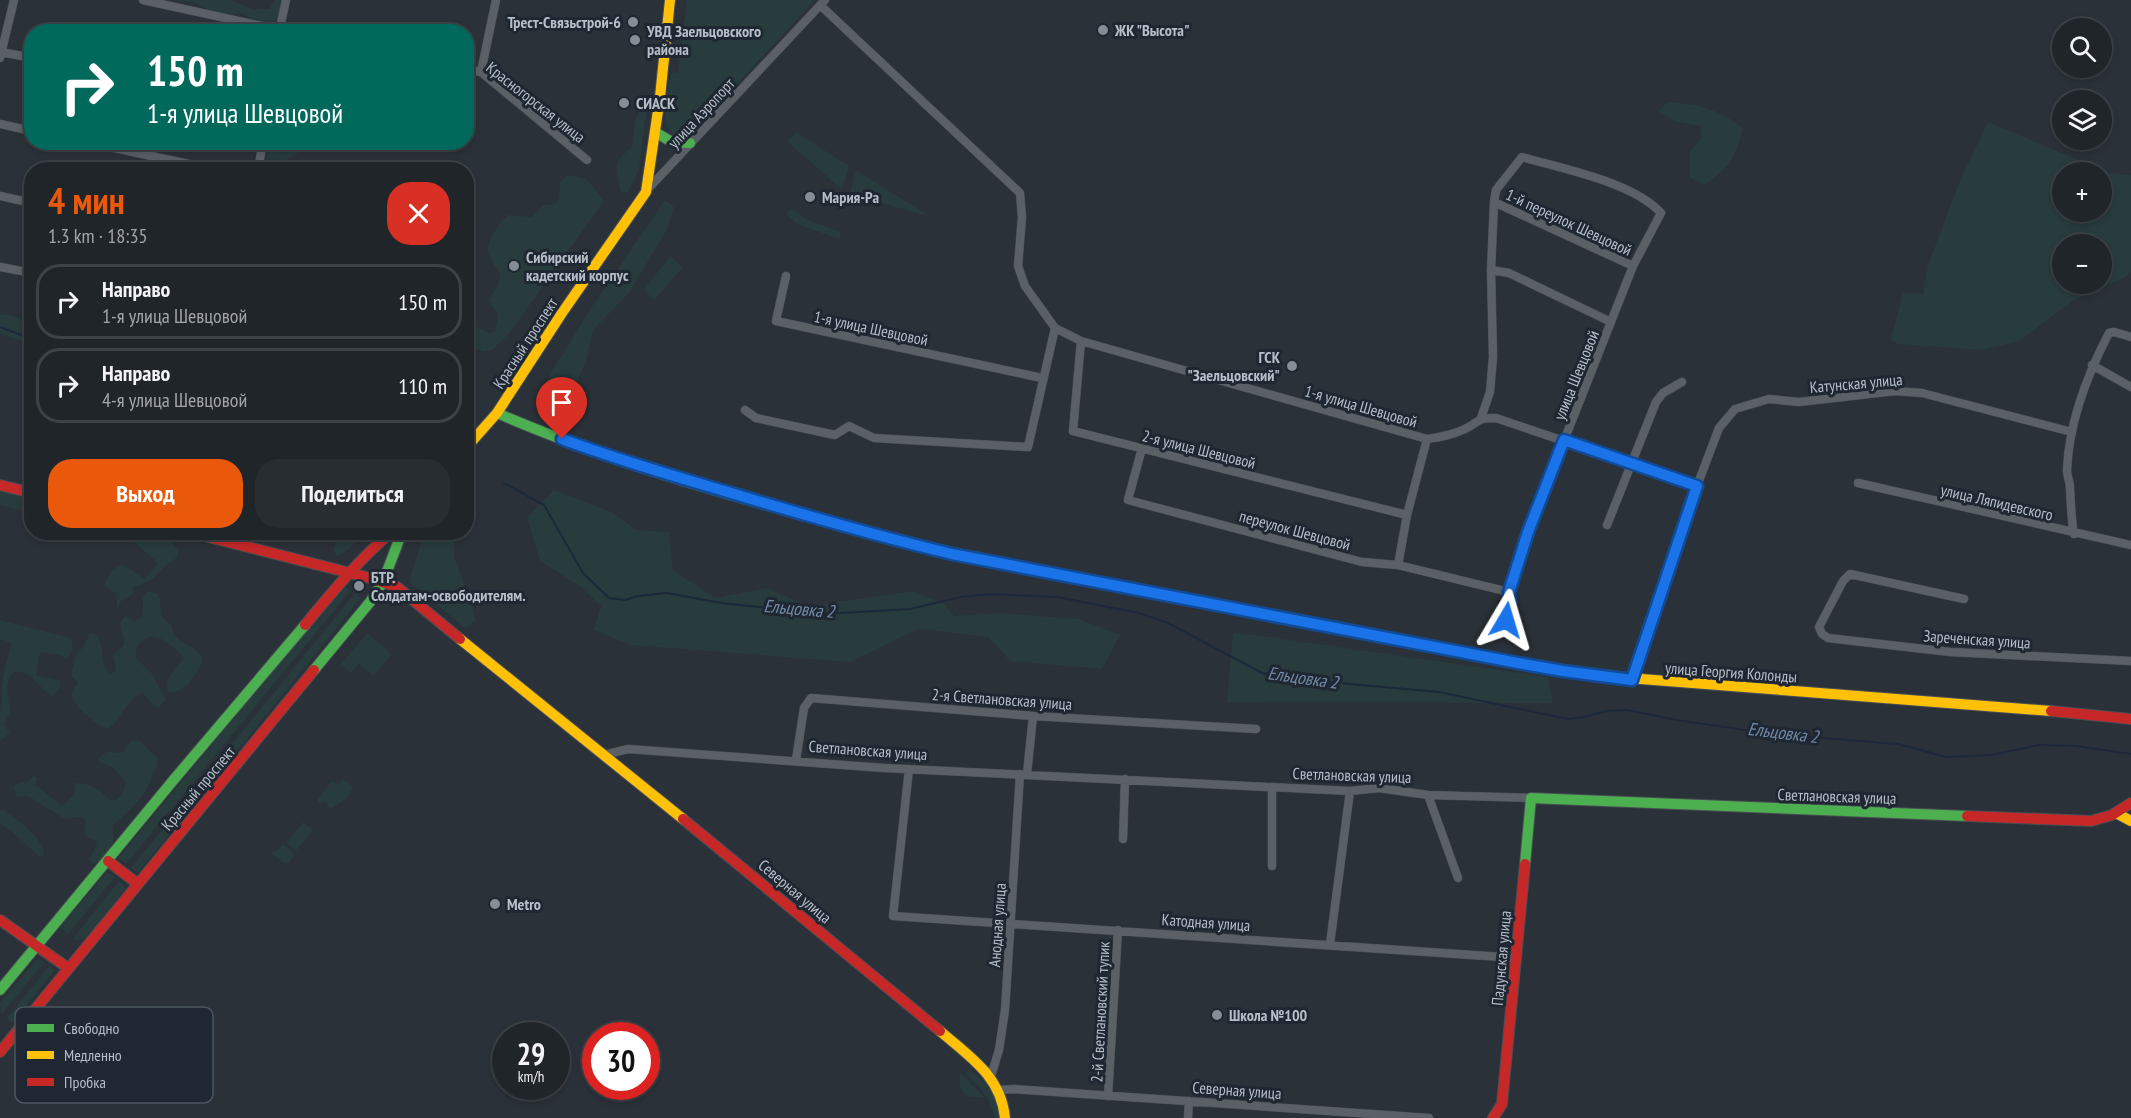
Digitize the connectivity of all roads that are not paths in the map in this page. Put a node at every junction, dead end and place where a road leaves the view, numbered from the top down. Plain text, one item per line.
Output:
1 (14, 0) edge
2 (143, 0) edge
3 (286, 0) edge
4 (496, 0) edge
5 (670, 0) edge
6 (823, 3) edge
7 (252, 24) edge
8 (280, 24) edge
9 (1, 55) edge
10 (24, 57) edge
11 (474, 71) edge
12 (481, 72) junction
13 (0, 124) edge
14 (24, 129) edge
15 (656, 132) junction
16 (690, 143) junction
17 (124, 150) edge
18 (587, 160) dead end
19 (179, 162) edge
20 (646, 192) junction
21 (0, 196) edge
22 (24, 201) edge
23 (1494, 202) junction
24 (1633, 266) junction
25 (0, 267) edge
26 (1491, 270) junction
27 (24, 272) edge
28 (786, 276) dead end
29 (1611, 322) junction
30 (1055, 328) junction
31 (2131, 337) edge
32 (1081, 341) junction
33 (2092, 366) junction
34 (1042, 378) junction
35 (1682, 382) dead end
36 (2131, 387) edge
37 (745, 410) dead end
38 (497, 413) junction
39 (1481, 418) junction
40 (2072, 432) junction
41 (474, 439) edge
42 (1427, 439) junction
43 (1564, 440) junction
44 (1142, 448) junction
45 (1631, 463) junction
46 (1858, 483) dead end
47 (0, 485) edge
48 (1697, 486) junction
49 (24, 491) edge
50 (1407, 515) junction
51 (1607, 525) dead end
52 (2074, 534) junction
53 (220, 540) edge
54 (382, 540) edge
55 (399, 540) edge
56 (2131, 545) edge
57 (1398, 565) junction
58 (350, 573) junction
59 (383, 582) junction
60 (1509, 592) junction
61 (1964, 599) dead end
62 (1506, 620) dead end
63 (2131, 661) edge
64 (1632, 680) junction
65 (1033, 716) junction
66 (2131, 719) edge
67 (1256, 729) dead end
68 (604, 755) junction
69 (796, 760) junction
70 (909, 769) junction
71 (1023, 774) junction
72 (1125, 779) junction
73 (1272, 787) junction
74 (1350, 791) junction
75 (1428, 795) junction
76 (1531, 798) junction
77 (2131, 803) edge
78 (2118, 814) junction
79 (2131, 821) edge
80 (1123, 839) dead end
81 (108, 861) junction
82 (1272, 866) dead end
83 (1458, 878) dead end
84 (138, 884) junction
85 (0, 921) edge
86 (1011, 925) junction
87 (1118, 930) junction
88 (1330, 945) junction
89 (37, 948) junction
90 (1517, 958) junction
91 (68, 968) junction
92 (0, 990) edge
93 (36, 1007) edge
94 (15, 1033) edge
95 (0, 1052) edge
96 (991, 1076) junction
97 (1000, 1090) junction
98 (1108, 1096) junction
99 (1189, 1101) junction
100 (1005, 1118) edge
101 (1188, 1118) edge
102 (1429, 1118) edge
103 (1493, 1118) edge

1 - 9 street
2 - 7 street
3 - 8 street
4 - 12 street
5 - 15 main road
6 - 16 street, улица Аэропорт
6 - 30 street
9 - 10 street
11 - 12 street, Красногорская улица
12 - 18 street, Красногорская улица
13 - 14 street
15 - 16 main road
15 - 20 main road
16 - 20 street, улица Аэропорт
17 - 19 street
20 - 38 main road, Красный проспект
21 - 22 street
23 - 24 street, 1-й переулок Шевцовой
23 - 24 street, улица Шевцовой
23 - 26 street
24 - 29 street, улица Шевцовой
25 - 27 street
26 - 29 street
26 - 39 street
28 - 34 street, 1-я улица Шевцовой
29 - 43 street, улица Шевцовой
30 - 32 street, 1-я улица Шевцовой
30 - 34 street
31 - 33 street
32 - 42 street, 1-я улица Шевцовой
32 - 44 street, 2-я улица Шевцовой
33 - 36 street
33 - 40 street
34 - 37 street
35 - 45 street
38 - 41 main road, Красный проспект
38 - 64 main road, улица Георгия Колонды
39 - 42 street, 1-я улица Шевцовой
39 - 43 street
40 - 48 street, Катунская улица
40 - 52 street
42 - 50 street
43 - 45 street
43 - 60 street, улица Шевцовой
44 - 50 street, 2-я улица Шевцовой
44 - 57 street, переулок Шевцовой
45 - 48 street
45 - 51 street
46 - 52 street, улица Ляпидевского
47 - 49 main road
48 - 64 street
50 - 57 street
52 - 56 street, улица Ляпидевского
53 - 58 main road, Северная улица
54 - 58 main road, Красный проспект
55 - 59 main road, Красный проспект
57 - 60 street, переулок Шевцовой
58 - 59 main road, Северная улица
58 - 81 main road, Красный проспект
59 - 68 main road, Северная улица
59 - 84 main road, Красный проспект
60 - 62 street, улица Шевцовой
61 - 63 street, Зареченская улица
64 - 66 main road, улица Георгия Колонды
65 - 67 street, 2-я Светлановская улица
65 - 69 street, 2-я Светлановская улица
65 - 71 street, Анодная улица
68 - 69 street, Светлановская улица
68 - 96 main road, Северная улица
69 - 70 street, Светлановская улица
70 - 71 street, Светлановская улица
70 - 86 street, Катодная улица
71 - 72 street, Светлановская улица
71 - 86 street, Анодная улица
72 - 73 street, Светлановская улица
72 - 80 street
73 - 74 street, Светлановская улица
73 - 82 street
74 - 75 street, Светлановская улица
74 - 88 street
75 - 76 street, Светлановская улица
75 - 83 street
76 - 78 main road, Светлановская улица
76 - 90 main road, Падунская улица
77 - 78 main road, Светлановская улица
78 - 79 main road
81 - 84 main road
81 - 89 main road, Красный проспект
84 - 91 main road, Красный проспект
85 - 89 main road
86 - 87 street, Катодная улица
86 - 96 street, Анодная улица
87 - 88 street, Катодная улица
87 - 98 street, 2-й Светлановский тупик
88 - 90 street, Катодная улица
89 - 91 main road
89 - 92 main road, Красный проспект
90 - 103 main road, Падунская улица
91 - 93 main road, Красный проспект
94 - 95 main road, Красный проспект
96 - 97 main road, Северная улица
97 - 98 street, Северная улица
97 - 100 main road
98 - 99 street, Северная улица
99 - 101 street
99 - 102 street, Северная улица

